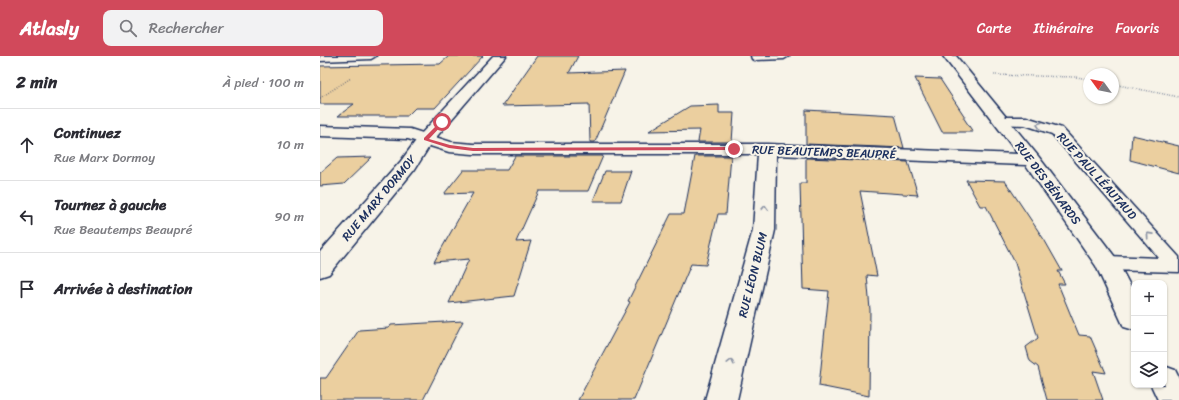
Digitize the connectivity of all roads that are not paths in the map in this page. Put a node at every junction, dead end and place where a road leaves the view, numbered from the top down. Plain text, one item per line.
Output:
1 (371, 56) edge
2 (500, 56) edge
3 (784, 56) edge
4 (949, 56) edge
5 (755, 57) edge
6 (320, 58) edge
7 (1001, 121) junction
8 (320, 131) edge
9 (426, 139) junction
10 (767, 149) junction
11 (1032, 160) junction
12 (1107, 263) junction
13 (1177, 264) edge
14 (320, 268) edge
15 (1133, 316) edge
16 (1167, 386) edge
17 (721, 400) edge
18 (1174, 400) edge

1 - 6 lane
2 - 9 street, RUE MARX DORMOY
3 - 5 lane
4 - 7 street, RUE DES BÉNARDS
7 - 11 street, RUE DES BÉNARDS
13 -> 7 lane, RUE PAUL LÉAUTAUD
8 - 9 street, RUE BEAUTEMPS BEAUPRÉ
9 - 10 street, RUE BEAUTEMPS BEAUPRÉ
9 - 14 street, RUE MARX DORMOY
10 - 11 street, RUE BEAUTEMPS BEAUPRÉ
17 -> 10 street, RUE LÉON BLUM
11 - 12 street, RUE DES BÉNARDS
12 - 13 lane, RUE PAUL LÉAUTAUD
12 - 15 street, RUE DES BÉNARDS
16 - 18 street

